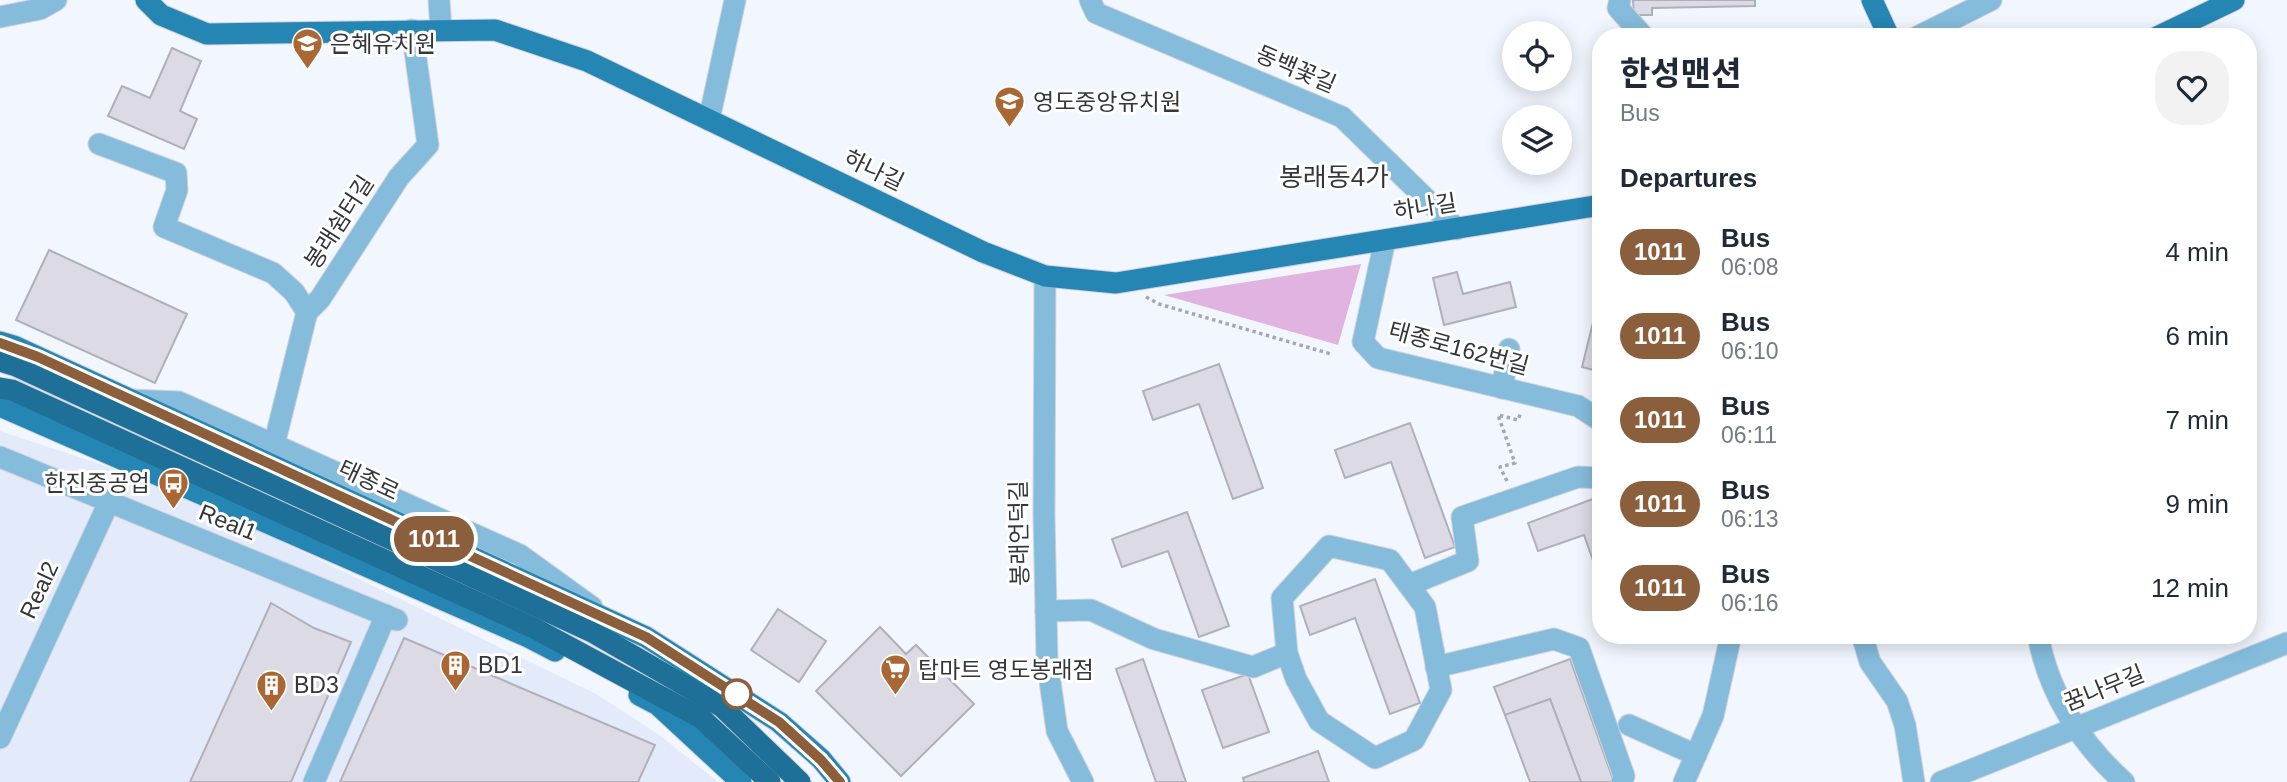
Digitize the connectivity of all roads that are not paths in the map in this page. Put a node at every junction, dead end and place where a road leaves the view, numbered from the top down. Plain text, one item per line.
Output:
1 (56, 0) edge
2 (146, 0) edge
3 (439, 0) edge
4 (736, 0) edge
5 (1090, 0) edge
6 (1620, 0) edge
7 (1872, 0) edge
8 (1991, 0) edge
9 (2234, 0) edge
10 (0, 17) edge
11 (1636, 28) edge
12 (1885, 28) edge
13 (1935, 28) edge
14 (2176, 28) edge
15 (442, 29) junction
16 (412, 30) junction
17 (709, 120) junction
18 (99, 144) dead end
19 (1592, 206) edge
20 (1457, 229) junction
21 (1385, 240) junction
22 (1045, 276) junction
23 (307, 312) junction
24 (0, 342) edge
25 (1509, 349) dead end
26 (0, 361) edge
27 (0, 388) edge
28 (1502, 388) junction
29 (131, 400) junction
30 (0, 406) edge
31 (1592, 415) edge
32 (274, 445) junction
33 (0, 457) edge
34 (1592, 478) edge
35 (109, 502) junction
36 (1409, 584) junction
37 (1046, 611) junction
38 (608, 618) junction
39 (2287, 643) edge
40 (1729, 644) edge
41 (1865, 644) edge
42 (2040, 644) edge
43 (1287, 653) junction
44 (1436, 667) junction
45 (1629, 725) dead end
46 (2075, 728) junction
47 (3, 743) edge
48 (1696, 755) junction
49 (314, 782) edge
50 (741, 782) edge
51 (770, 782) edge
52 (800, 782) edge
53 (840, 782) edge
54 (1083, 782) edge
55 (1622, 782) edge
56 (1684, 782) edge
57 (1914, 782) edge
58 (1941, 782) edge
59 (2124, 782) edge

1 - 10 street
2 - 16 main road, 하나길
3 - 15 street
4 - 17 street
5 - 20 street, 동백꽃길
6 - 11 street
7 - 12 main road
8 - 13 street
9 - 14 main road
15 - 16 main road, 하나길
15 - 17 main road, 하나길
16 - 23 street, 봉래쉼터길
17 - 22 main road, 하나길
18 - 23 street
19 - 20 main road, 하나길
20 - 21 main road, 하나길
21 - 22 main road, 하나길
21 - 28 street, 태종로162번길
22 - 37 street, 봉래언덕길
23 - 32 street, 봉래쉼터길
24 - 29 main road, 태종로
25 - 28 street
26 - 52 highway
27 - 51 highway
28 - 31 street, 태종로162번길
29 - 32 street
29 - 38 main road, 태종로
30 - 50 main road
32 - 38 street
33 - 35 street, Real1
34 - 36 street
35 - 47 street, Real2
35 - 49 street, Real1
36 - 43 street
36 - 44 street
37 - 43 street
37 - 54 street, 봉래언덕길
38 - 53 main road, 태종로
39 - 46 street, 꿈나무길
40 - 48 street
41 - 57 street
42 - 46 street
43 - 44 street
44 - 55 street
45 - 48 street
46 - 58 street, 꿈나무길
46 - 59 street
48 - 56 street

